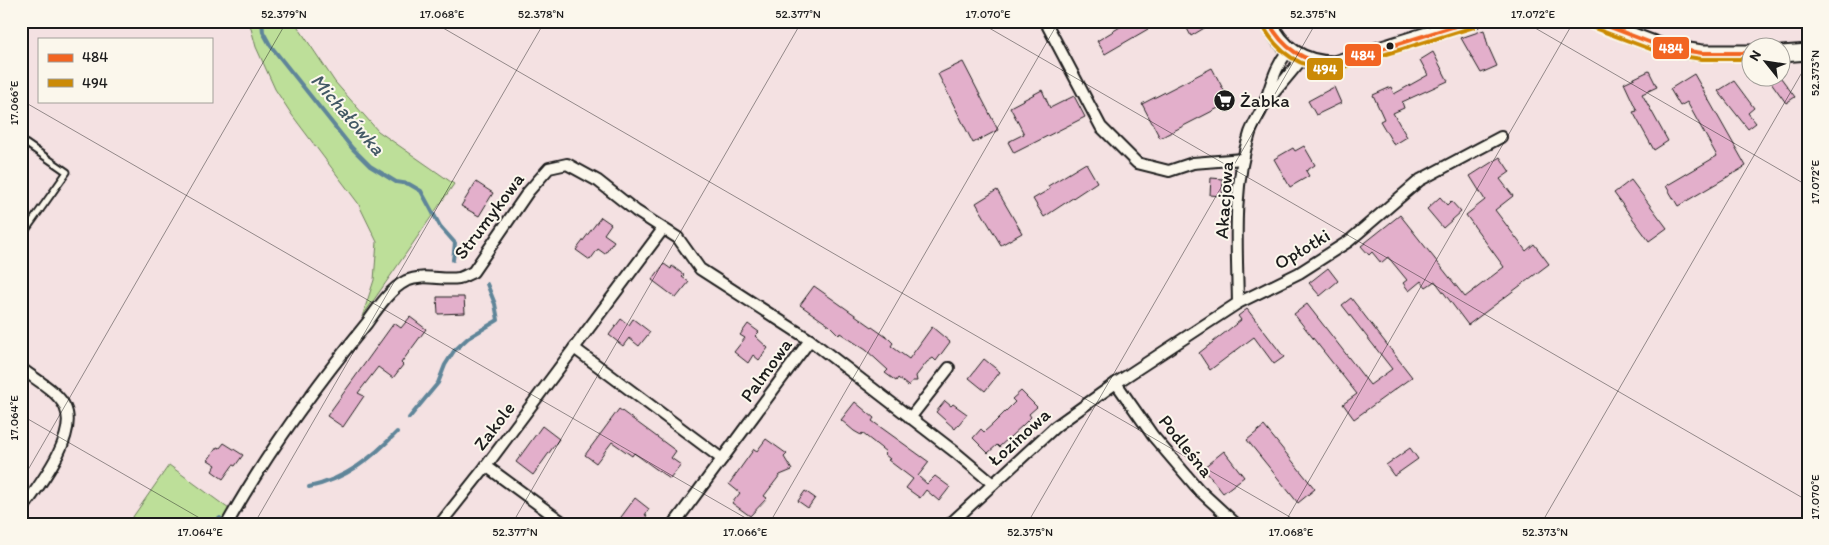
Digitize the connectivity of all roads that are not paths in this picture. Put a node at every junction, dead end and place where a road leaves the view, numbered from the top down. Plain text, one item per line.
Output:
1 (1045, 21) edge
2 (1268, 21) edge
3 (1472, 21) edge
4 (1593, 21) edge
5 (1288, 51) junction
6 (1808, 52) edge
7 (1742, 53) edge
8 (1792, 53) edge
9 (1302, 59) junction
10 (1265, 103) junction
11 (1501, 137) dead end
12 (21, 140) edge
13 (1243, 159) junction
14 (663, 229) junction
15 (21, 238) edge
16 (1238, 303) junction
17 (810, 340) junction
18 (574, 348) junction
19 (21, 368) edge
20 (949, 368) dead end
21 (1116, 383) junction
22 (910, 418) junction
23 (722, 458) junction
24 (486, 466) junction
25 (993, 484) junction
26 (21, 511) edge
27 (227, 524) edge
28 (440, 524) edge
29 (565, 524) edge
30 (674, 524) edge
31 (950, 524) edge
32 (1236, 524) edge

1 - 13 street
2 - 5 street
3 - 9 street
4 - 7 street
5 - 9 street
5 - 10 street, Akacjowa
6 - 8 street
9 - 10 street, Akacjowa
10 - 13 street, Akacjowa
11 - 16 street, Opłotki
12 - 15 lane
13 - 16 street, Akacjowa
14 - 17 street, Strumykowa
14 - 18 street, Zakole
14 - 27 street, Strumykowa
16 - 21 street, Opłotki
17 - 22 street, Palmowa
17 - 23 street, Palmowa
18 - 23 street
18 - 24 street, Zakole
19 - 26 street
20 - 22 street
21 - 25 street, Łozinowa
21 - 32 street, Podleśna
22 - 25 street, Palmowa
23 - 30 street, Palmowa
24 - 28 street, Zakole
24 - 29 street
25 - 31 street, Łozinowa

